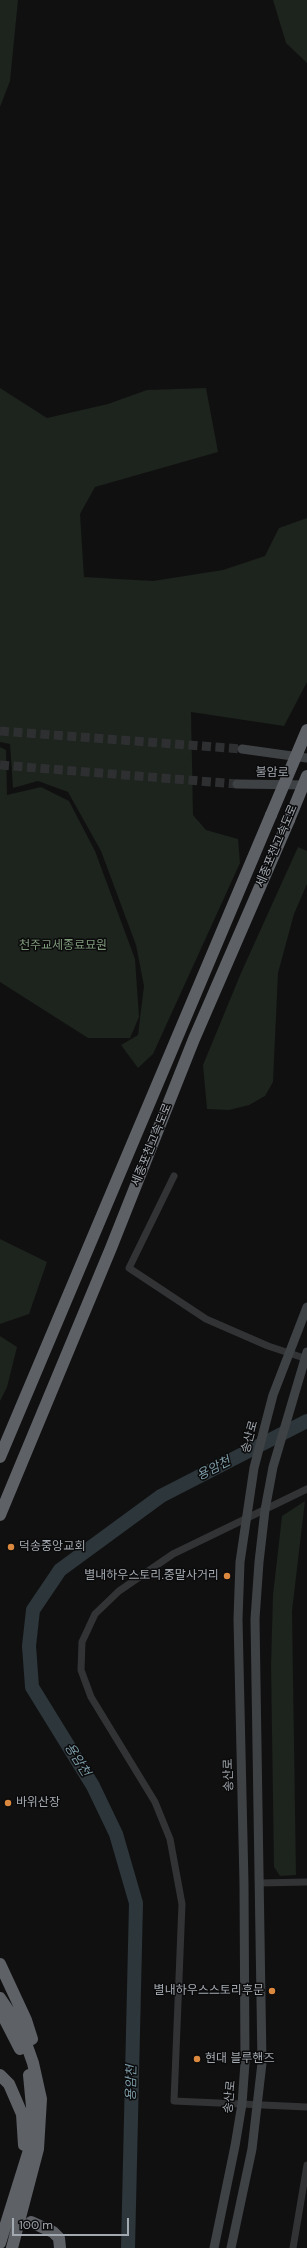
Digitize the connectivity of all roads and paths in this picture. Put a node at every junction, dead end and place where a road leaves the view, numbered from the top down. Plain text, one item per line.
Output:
1 (307, 730) edge
2 (242, 748) tunnel mouth
3 (304, 757) edge
4 (307, 776) edge
5 (237, 784) tunnel mouth
6 (307, 785) edge
7 (278, 786) junction
8 (307, 789) edge
9 (174, 1176) dead end
10 (307, 1308) edge
11 (289, 1353) junction
12 (306, 1355) edge
13 (3, 1446) edge
14 (0, 1458) edge
15 (307, 1489) edge
16 (265, 1510) junction
17 (0, 1515) edge
18 (246, 1519) junction
19 (307, 1882) edge
20 (260, 1883) junction
21 (0, 1964) edge
22 (0, 1998) edge
23 (0, 2011) edge
24 (0, 2075) edge
25 (41, 2099) junction
26 (242, 2104) junction
27 (259, 2105) junction
28 (307, 2107) edge
29 (307, 2165) edge
30 (23, 2171) junction
31 (31, 2222) dead end
32 (0, 2244) edge
33 (12, 2248) edge
34 (60, 2248) edge
35 (214, 2248) edge
36 (231, 2248) edge
37 (293, 2248) edge

1 - 13 highway, 세종포천고속도로, bridge
2 - 3 street, 불암로
4 - 17 highway, 세종포천고속도로, bridge
5 - 7 street, 불암로
6 - 7 street, 불암로
7 - 8 street
9 - 11 street
10 - 11 street, 송산로
11 - 12 street
11 - 18 street, 송산로
12 - 16 street
13 - 14 highway, 세종포천고속도로
15 - 16 street
16 - 18 street
16 - 20 street
18 - 26 street, 송산로
18 - 26 street
19 - 20 street
20 - 27 street
21 - 25 highway
22 - 25 highway
23 - 30 highway
24 - 30 highway
25 - 33 highway
26 - 27 street
26 - 35 street, 송산로
27 - 28 street
27 - 36 street
29 - 37 street
30 - 32 highway
31 - 34 highway

